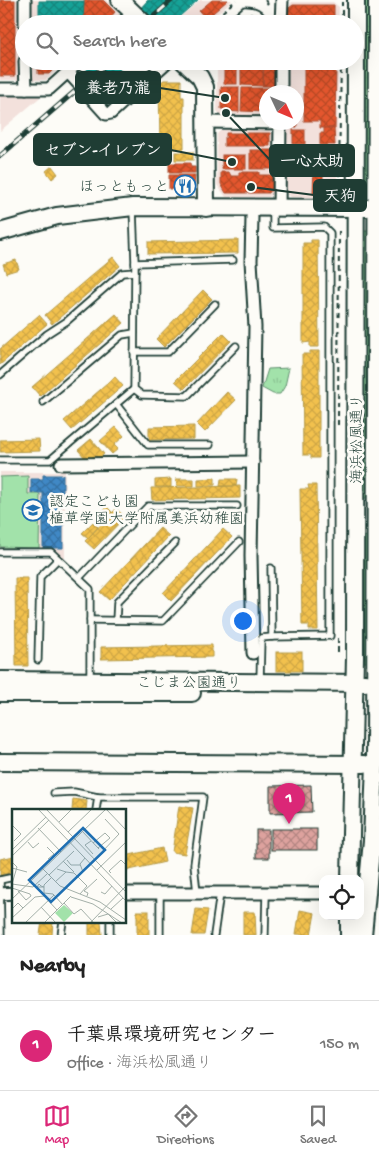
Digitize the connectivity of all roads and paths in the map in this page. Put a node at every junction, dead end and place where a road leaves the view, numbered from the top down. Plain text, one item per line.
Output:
1 (25, 0) edge
2 (120, 0) edge
3 (236, 0) edge
4 (282, 0) edge
5 (377, 0) edge
6 (349, 1) edge
7 (24, 15) edge
8 (130, 15) edge
9 (219, 15) edge
10 (239, 15) edge
11 (260, 15) edge
12 (281, 15) edge
13 (345, 15) edge
14 (349, 15) edge
15 (378, 44) edge
16 (24, 70) edge
17 (158, 70) edge
18 (194, 70) edge
19 (209, 70) edge
20 (281, 70) edge
21 (341, 70) edge
22 (351, 70) edge
23 (68, 72) joint
24 (210, 75) dead end
25 (281, 85) edge
26 (0, 88) edge
27 (26, 89) junction
28 (207, 122) junction
29 (259, 123) edge
30 (280, 130) edge
31 (378, 146) edge
32 (339, 171) junction
33 (347, 171) dead end
34 (343, 195) dead end
35 (133, 207) junction
36 (206, 208) junction
37 (276, 208) junction
38 (356, 208) junction
39 (377, 208) junction
40 (252, 217) dead end
41 (0, 232) edge
42 (233, 260) dead end
43 (135, 262) junction
44 (134, 272) junction
45 (215, 304) dead end
46 (134, 333) junction
47 (236, 346) dead end
48 (134, 352) junction
49 (378, 354) edge
50 (0, 375) edge
51 (134, 389) junction
52 (43, 402) dead end
53 (116, 404) junction
54 (210, 445) dead end
55 (0, 460) edge
56 (253, 462) junction
57 (61, 464) dead end
58 (237, 506) dead end
59 (378, 518) edge
60 (356, 519) junction
61 (239, 542) dead end
62 (175, 544) dead end
63 (0, 552) edge
64 (58, 559) junction
65 (271, 568) dead end
66 (79, 578) junction
67 (90, 620) junction
68 (116, 620) junction
69 (272, 637) junction
70 (253, 653) dead end
71 (38, 660) dead end
72 (0, 680) edge
73 (90, 681) junction
74 (260, 682) junction
75 (355, 688) junction
76 (377, 689) edge
77 (0, 693) edge
78 (0, 762) edge
79 (353, 763) junction
80 (377, 764) edge
81 (54, 793) dead end
82 (98, 797) junction
83 (96, 809) edge
84 (350, 875) edge
85 (0, 880) edge
86 (364, 888) edge
87 (126, 893) edge
88 (160, 893) junction
89 (196, 893) junction
90 (220, 893) junction
91 (266, 893) junction
92 (319, 893) edge
93 (1, 894) edge
94 (364, 901) edge
95 (349, 920) edge
96 (63, 922) edge
97 (110, 922) edge
98 (368, 930) edge
99 (1, 935) edge
100 (61, 935) edge
101 (110, 935) edge
102 (160, 935) edge
103 (214, 935) edge
104 (265, 935) edge
105 (349, 935) edge

1 - 7 street
2 - 8 street
3 - 9 path
4 - 12 street
5 - 15 street, 海浜松風通り
6 - 13 path
6 - 14 street, 海浜松風通り
10 - 11 lane
15 - 31 street, 海浜松風通り
16 - 27 street
17 - 23 street
18 - 28 street
19 - 24 path
20 - 25 street
21 - 32 path
22 - 38 street, 海浜松風通り
23 - 27 street
26 - 27 street
28 - 29 street
28 - 36 street
30 - 37 street
31 - 39 street, 海浜松風通り
32 - 33 path
32 - 34 path
35 - 36 street
35 - 41 street
35 - 43 lane
36 - 37 street
37 - 38 street
37 - 69 lane
38 - 39 street
38 - 60 street, 海浜松風通り
39 - 49 street, 海浜松風通り
40 - 56 street
42 - 43 lane
43 - 44 lane
44 - 46 lane
44 - 50 lane
45 - 48 lane
46 - 48 lane
46 - 52 lane
47 - 51 lane
48 - 51 lane
49 - 59 street, 海浜松風通り
51 - 53 lane
53 - 54 lane
53 - 55 lane
56 - 57 street
56 - 70 street
58 - 66 lane
59 - 60 street
59 - 76 street, 海浜松風通り
60 - 75 street, 海浜松風通り
61 - 68 lane
62 - 68 lane
63 - 64 lane
64 - 66 lane
64 - 71 lane
65 - 69 lane
66 - 67 lane
67 - 68 lane
67 - 73 lane
69 - 74 lane
72 - 73 street, こじま公園通り
73 - 74 street, こじま公園通り
74 - 75 street, こじま公園通り
75 - 76 street, こじま公園通り
75 - 77 street, こじま公園通り
75 - 79 street, 海浜松風通り
76 - 80 street, 海浜松風通り
78 - 79 street
79 - 80 street
79 - 84 street, 海浜松風通り
80 - 86 street, 海浜松風通り
81 - 82 lane
82 - 83 lane
82 - 89 lane
85 - 93 lane
87 - 88 street
88 - 89 street
88 - 102 lane
89 - 90 street
90 - 91 street
90 - 103 lane
91 - 92 street
91 - 104 lane
93 - 99 lane
94 - 98 street, 海浜松風通り
95 - 105 street
96 - 100 lane
97 - 101 lane

